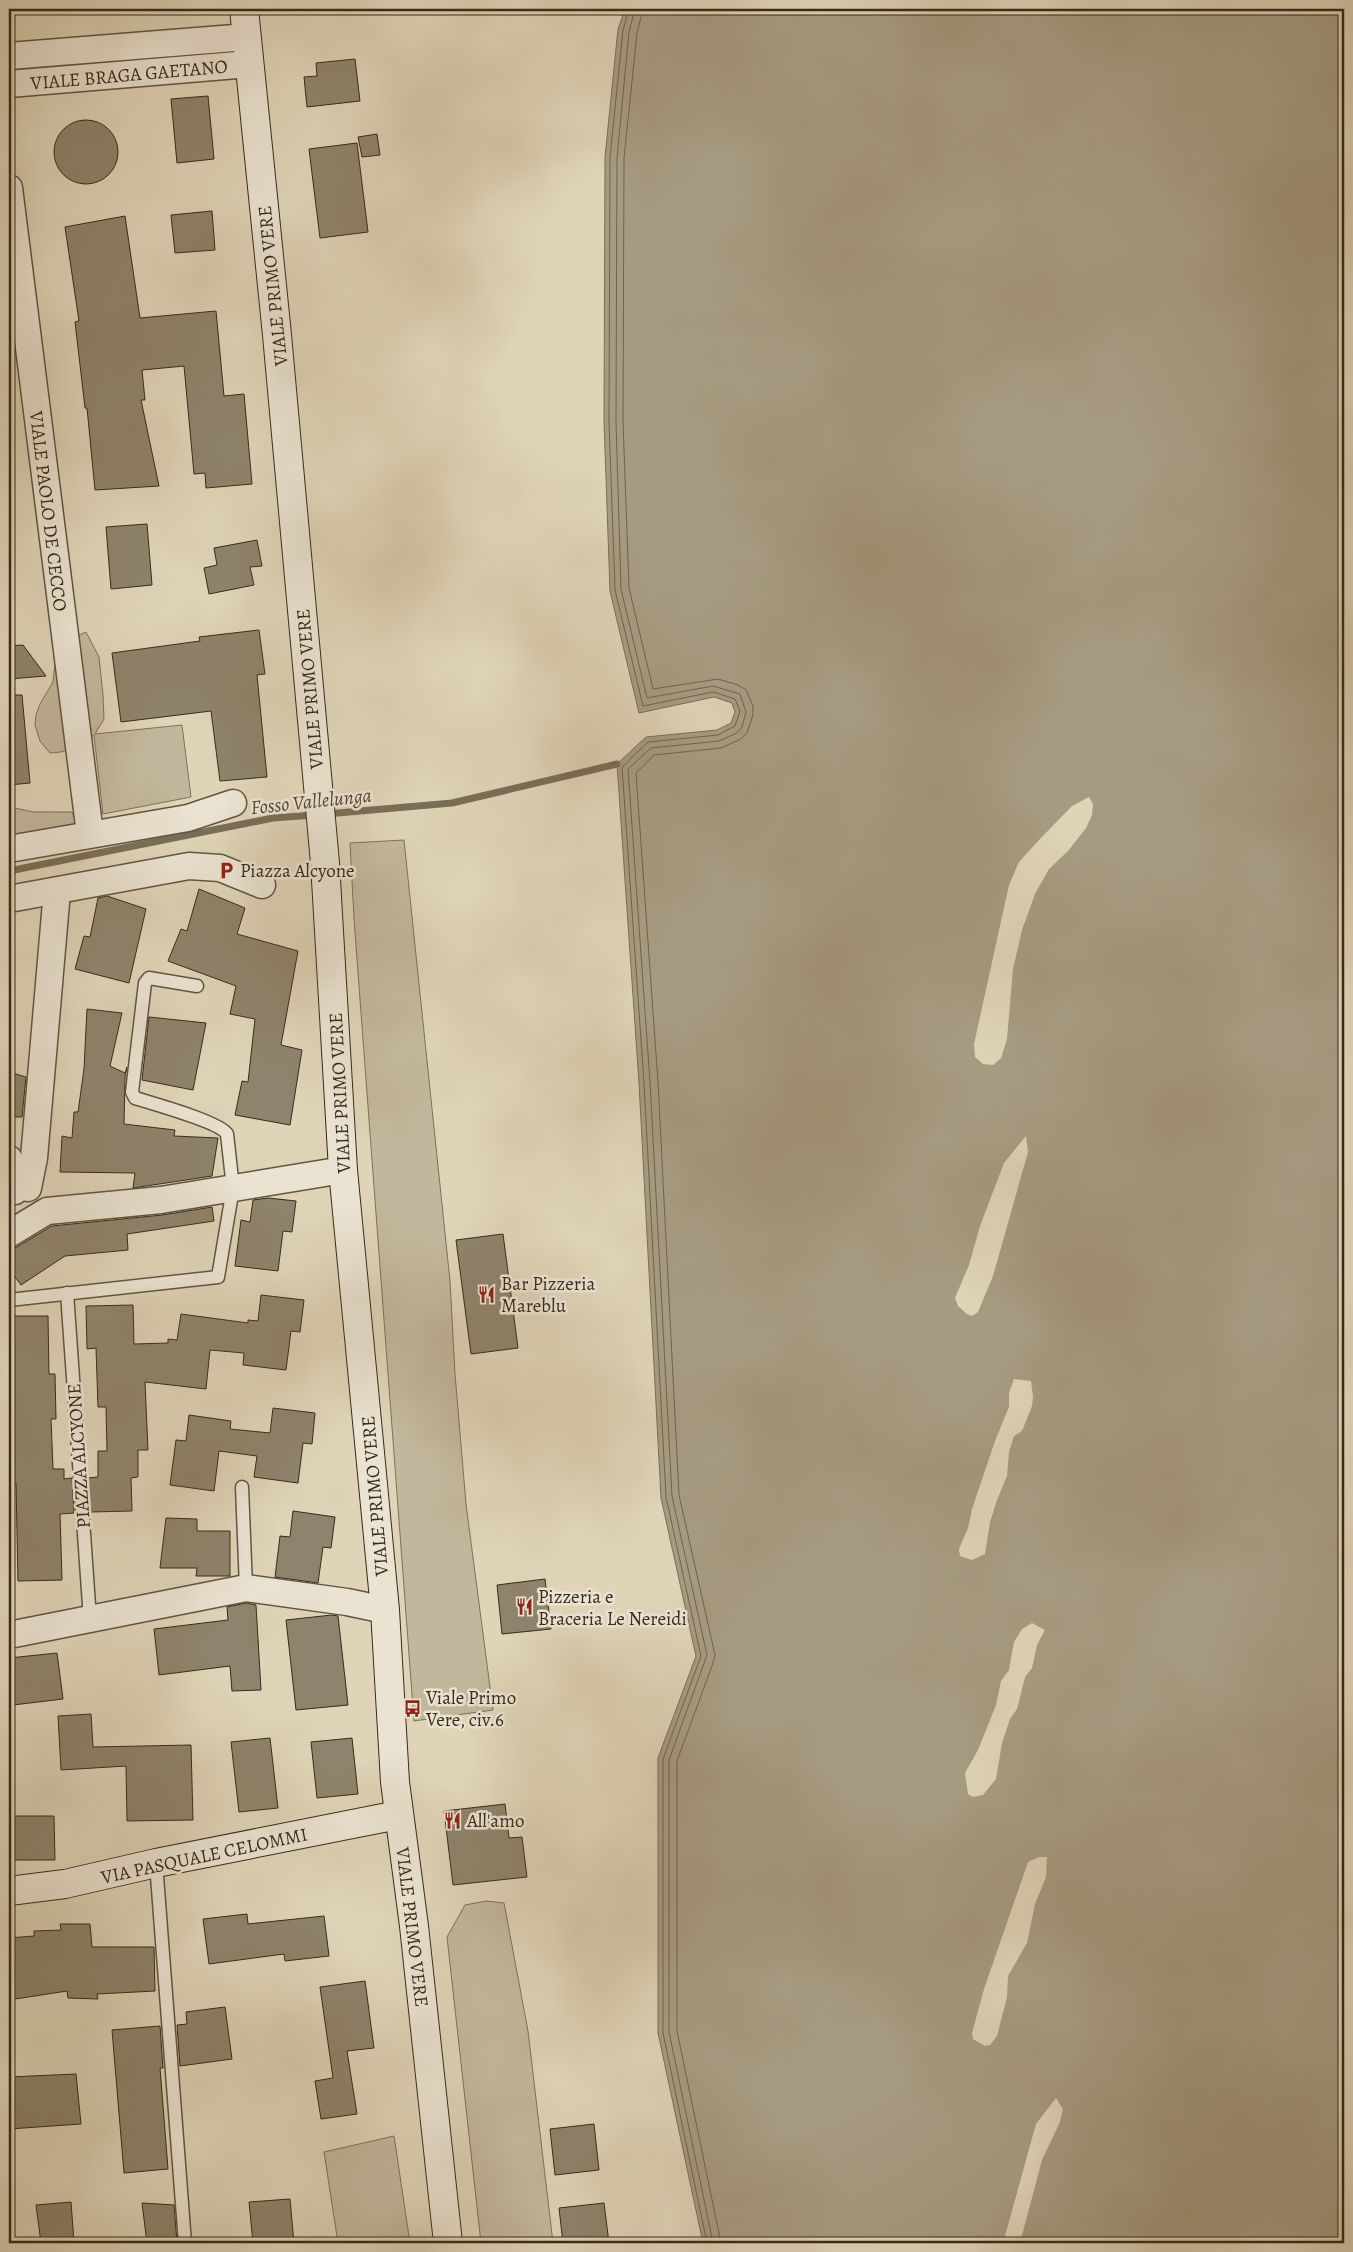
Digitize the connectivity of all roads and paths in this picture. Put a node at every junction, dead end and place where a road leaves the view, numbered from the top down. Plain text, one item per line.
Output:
1 (244, 9) edge
2 (247, 37) junction
3 (9, 56) edge
4 (249, 64) junction
5 (9, 84) edge
6 (9, 188) edge
7 (233, 803) dead end
8 (90, 834) junction
9 (9, 849) edge
10 (262, 885) dead end
11 (57, 891) junction
12 (9, 899) edge
13 (197, 986) dead end
14 (9, 1158) edge
15 (343, 1170) junction
16 (233, 1188) junction
17 (17, 1190) edge
18 (48, 1211) junction
19 (9, 1234) edge
20 (67, 1293) junction
21 (9, 1300) edge
22 (242, 1487) dead end
23 (246, 1588) junction
24 (385, 1610) junction
25 (90, 1619) junction
26 (9, 1635) edge
27 (398, 1815) junction
28 (156, 1863) junction
29 (9, 1891) edge
30 (185, 2243) edge
31 (448, 2243) edge

1 - 2 street, VIALE PRIMO VERE
2 - 3 street, VIALE BRAGA GAETANO
2 - 4 street, VIALE PRIMO VERE
4 - 5 street, VIALE BRAGA GAETANO
4 - 15 street, VIALE PRIMO VERE
6 - 8 street, VIALE PAOLO DE CECCO
7 - 8 street
8 - 9 street
10 - 11 street
11 - 12 street
11 - 17 street
13 - 16 lane
14 - 17 street
15 - 16 street
15 - 24 street, VIALE PRIMO VERE
16 - 18 street
16 - 20 lane
17 - 18 street
18 - 19 street
20 - 21 lane
20 - 25 lane, PIAZZA ALCYONE
22 - 23 lane
23 - 24 street
23 - 25 street
24 - 27 street, VIALE PRIMO VERE
25 - 26 street
27 - 28 street, VIA PASQUALE CELOMMI
27 - 31 street, VIALE PRIMO VERE
28 - 29 street, VIA PASQUALE CELOMMI
28 - 30 lane

